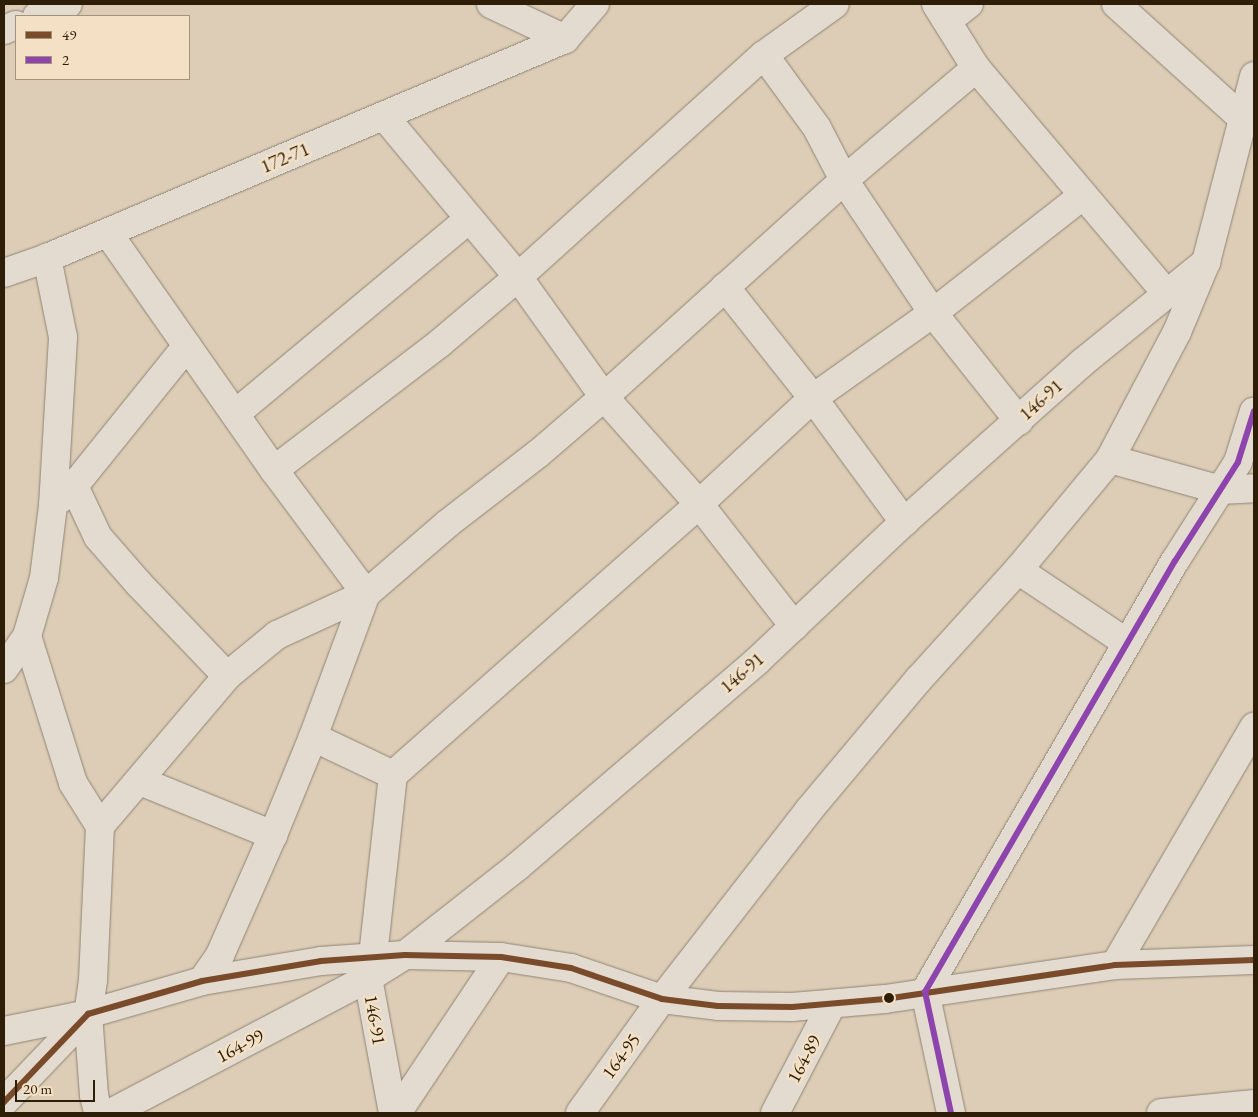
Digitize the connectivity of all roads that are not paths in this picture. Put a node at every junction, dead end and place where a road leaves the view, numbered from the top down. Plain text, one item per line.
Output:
1 (68, 4) edge
2 (491, 4) edge
3 (595, 4) edge
4 (835, 4) edge
5 (969, 4) edge
6 (1116, 4) edge
7 (941, 12) edge
8 (40, 15) edge
9 (565, 39) junction
10 (764, 55) junction
11 (976, 68) junction
12 (1254, 76) edge
13 (384, 116) junction
14 (1242, 118) junction
15 (844, 180) junction
16 (1082, 196) junction
17 (469, 219) junction
18 (108, 233) junction
19 (47, 258) junction
20 (1206, 262) junction
21 (4, 273) edge
22 (518, 278) junction
23 (725, 287) junction
24 (1166, 293) junction
25 (933, 313) junction
26 (187, 346) junction
27 (604, 397) junction
28 (812, 398) junction
29 (1254, 411) edge
30 (235, 414) junction
31 (1019, 421) junction
32 (1110, 459) junction
33 (274, 470) junction
34 (74, 486) junction
35 (1254, 488) edge
36 (1220, 490) junction
37 (699, 504) junction
38 (53, 506) junction
39 (904, 522) junction
40 (1018, 570) junction
41 (366, 594) junction
42 (794, 626) junction
43 (27, 636) junction
44 (1127, 643) junction
45 (4, 669) edge
46 (227, 676) junction
47 (1254, 727) edge
48 (313, 737) junction
49 (393, 775) junction
50 (140, 781) junction
51 (100, 826) junction
52 (273, 835) junction
53 (406, 955) junction
54 (501, 957) junction
55 (1254, 960) edge
56 (1115, 965) junction
57 (371, 967) junction
58 (202, 981) junction
59 (925, 992) junction
60 (662, 999) junction
61 (832, 1004) junction
62 (88, 1014) junction
63 (4, 1031) edge
64 (4, 1102) edge
65 (1254, 1104) edge
66 (98, 1113) edge
67 (111, 1113) edge
68 (393, 1113) edge
69 (397, 1113) edge
70 (580, 1113) edge
71 (775, 1113) edge
72 (950, 1113) edge
73 (1161, 1113) edge

1 - 8 street
2 - 9 street
3 - 9 street
4 - 10 street
5 - 7 street
6 - 14 street
7 - 11 street
9 - 13 street, 172-71
10 - 15 street
10 - 22 street
11 - 15 street
11 - 16 street
12 - 14 street, 164-95
13 - 17 street
13 - 18 street, 172-71
14 - 20 street, 164-95
15 - 23 street
15 - 25 street
16 - 24 street
16 - 25 street
17 - 22 street
17 - 30 street
18 - 19 street, 172-71
18 - 26 street
19 - 21 street, 172-71
19 - 38 street
20 - 24 street, 146-91
20 - 32 street, 164-95
22 - 27 street
22 - 33 street
23 - 27 street
23 - 28 street
24 - 31 street, 146-91
25 - 28 street
25 - 31 street
26 - 30 street
26 - 34 street
27 - 37 street
27 - 41 street
28 - 37 street
28 - 39 street
29 - 36 street
30 - 33 street
31 - 39 street, 146-91
32 - 36 street
32 - 40 street, 164-95
33 - 41 street
34 - 38 street
34 - 46 street
35 - 36 street
36 - 44 street
37 - 42 street
37 - 49 street
38 - 43 street
39 - 42 street, 146-91
40 - 44 street
40 - 60 street, 164-95
41 - 46 street
41 - 48 street
42 - 53 street, 146-91
43 - 45 street
43 - 51 street
44 - 59 street
46 - 50 street
47 - 56 street
48 - 49 street
48 - 52 street
49 - 57 street, 146-91
50 - 51 street
50 - 52 street
51 - 62 street
52 - 58 street
53 - 54 street
53 - 57 street
54 - 60 street
54 - 69 street
55 - 56 street
56 - 59 street
57 - 58 street
57 - 67 street, 164-99
57 - 68 street, 146-91
58 - 62 street
59 - 61 street
59 - 72 street
60 - 61 street
60 - 70 street, 164-95
61 - 71 street, 164-89
62 - 63 street
62 - 64 street
62 - 66 street
65 - 73 street

